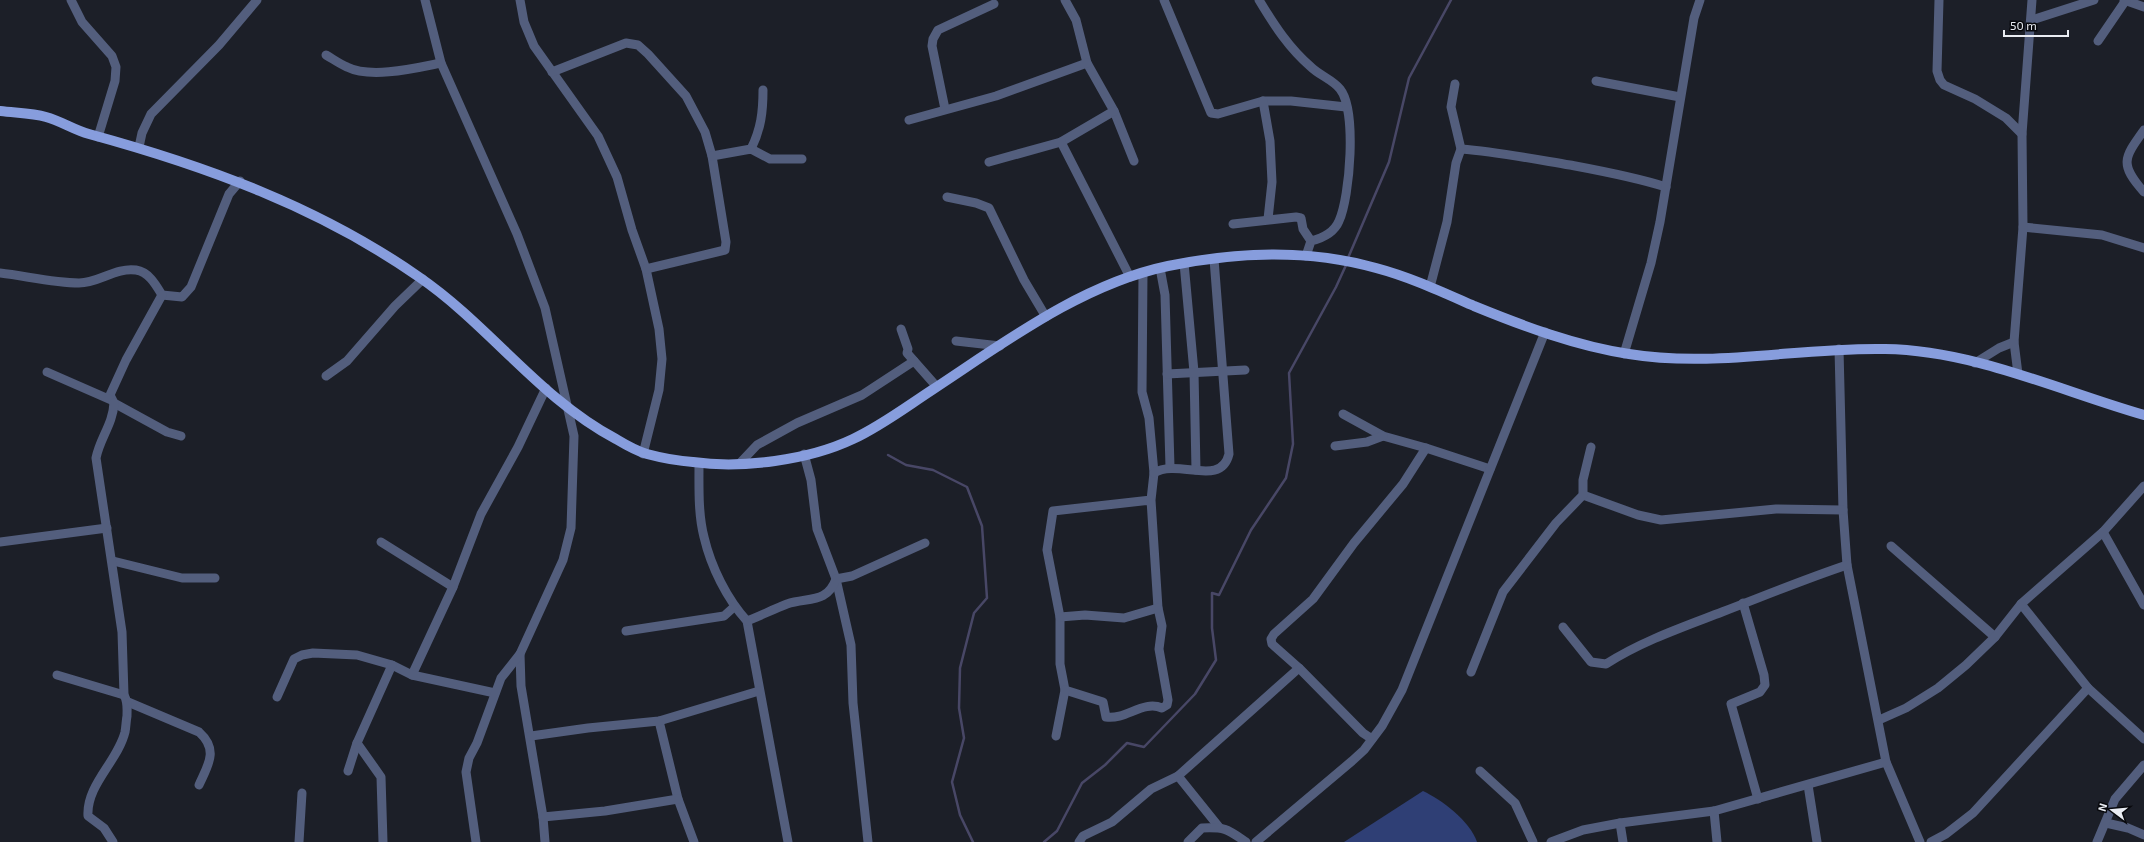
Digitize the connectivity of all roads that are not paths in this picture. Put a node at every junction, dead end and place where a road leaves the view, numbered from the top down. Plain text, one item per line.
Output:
1 (71, 0) edge
2 (257, 0) edge
3 (425, 0) edge
4 (520, 0) edge
5 (1065, 0) edge
6 (1164, 0) edge
7 (1259, 0) edge
8 (1700, 0) edge
9 (1939, 0) edge
10 (2032, 0) edge
11 (2094, 0) edge
12 (2125, 0) edge
13 (994, 4) dead end
14 (2144, 7) edge
15 (2032, 20) junction
16 (2098, 40) dead end
17 (326, 55) dead end
18 (441, 63) junction
19 (1087, 63) junction
20 (552, 72) junction
21 (1596, 81) dead end
22 (1454, 84) dead end
23 (764, 90) dead end
24 (1680, 97) junction
25 (1263, 101) junction
26 (1346, 107) junction
27 (945, 109) junction
28 (0, 111) edge
29 (1114, 111) junction
30 (909, 120) dead end
31 (2144, 130) edge
32 (2022, 134) junction
33 (98, 137) junction
34 (1061, 142) junction
35 (139, 147) junction
36 (751, 149) junction
37 (1461, 149) junction
38 (712, 156) junction
39 (802, 159) dead end
40 (1134, 161) dead end
41 (989, 162) dead end
42 (240, 181) junction
43 (1666, 187) junction
44 (2144, 192) edge
45 (947, 197) dead end
46 (1268, 219) junction
47 (1233, 224) dead end
48 (2023, 227) junction
49 (1311, 240) junction
50 (2144, 248) edge
51 (1306, 256) junction
52 (1214, 259) junction
53 (1184, 263) junction
54 (1160, 268) junction
55 (646, 269) junction
56 (0, 273) edge
57 (1143, 273) junction
58 (1130, 276) junction
59 (423, 279) junction
60 (1430, 287) junction
61 (162, 295) junction
62 (1046, 317) junction
63 (901, 329) dead end
64 (1545, 332) junction
65 (956, 341) dead end
66 (2014, 342) junction
67 (1000, 346) junction
68 (1839, 350) junction
69 (1624, 354) junction
70 (914, 361) junction
71 (1975, 363) junction
72 (1221, 370) junction
73 (1245, 370) dead end
74 (47, 372) dead end
75 (1194, 372) junction
76 (1167, 374) junction
77 (2018, 374) junction
78 (326, 376) dead end
79 (937, 387) junction
80 (546, 388) junction
81 (112, 401) junction
82 (567, 409) junction
83 (1343, 414) dead end
84 (2144, 415) edge
85 (181, 436) dead end
86 (1383, 436) junction
87 (1335, 446) dead end
88 (1591, 447) dead end
89 (1426, 448) junction
90 (643, 454) junction
91 (804, 454) junction
92 (699, 463) junction
93 (740, 463) junction
94 (1170, 467) junction
95 (1490, 469) junction
96 (1196, 470) junction
97 (1154, 473) junction
98 (2144, 486) edge
99 (1582, 495) junction
100 (1151, 500) junction
101 (1843, 510) junction
102 (107, 528) junction
103 (2103, 532) junction
104 (0, 542) edge
105 (380, 542) dead end
106 (925, 543) dead end
107 (1891, 546) dead end
108 (113, 561) junction
109 (1847, 565) junction
110 (215, 578) dead end
111 (836, 579) junction
112 (453, 587) junction
113 (1743, 604) junction
114 (2021, 604) junction
115 (2144, 605) edge
116 (734, 607) junction
117 (1158, 608) junction
118 (1060, 617) junction
119 (747, 621) junction
120 (1563, 627) dead end
121 (626, 631) dead end
122 (1995, 637) junction
123 (520, 654) junction
124 (392, 665) junction
125 (1299, 668) junction
126 (1471, 672) dead end
127 (57, 675) dead end
128 (412, 675) junction
129 (2088, 688) junction
130 (759, 690) junction
131 (1065, 690) junction
132 (495, 693) junction
133 (126, 698) junction
134 (277, 698) dead end
135 (1879, 720) junction
136 (659, 721) junction
137 (531, 736) junction
138 (1056, 736) dead end
139 (1372, 739) junction
140 (2144, 739) edge
141 (357, 743) junction
142 (1886, 762) junction
143 (2144, 765) edge
144 (348, 770) dead end
145 (1480, 771) dead end
146 (1178, 776) junction
147 (199, 785) dead end
148 (1808, 785) junction
149 (302, 793) dead end
150 (678, 799) junction
151 (1758, 799) junction
152 (1714, 811) junction
153 (544, 817) junction
154 (1620, 823) junction
155 (2106, 823) junction
156 (1219, 827) junction
157 (2144, 835) edge
158 (1083, 840) edge
159 (113, 842) edge
160 (299, 842) edge
161 (383, 842) edge
162 (476, 842) edge
163 (545, 842) edge
164 (694, 842) edge
165 (788, 842) edge
166 (868, 842) edge
167 (1188, 842) edge
168 (1246, 842) edge
169 (1256, 842) edge
170 (1533, 842) edge
171 (1552, 842) edge
172 (1623, 842) edge
173 (1717, 842) edge
174 (1817, 842) edge
175 (1920, 842) edge
176 (1932, 842) edge
177 (2097, 842) edge

1 - 33 street
2 - 35 street
3 - 18 street
4 - 20 street
5 - 19 street
6 - 25 street
7 - 26 street
8 - 24 street
9 - 32 street
10 - 15 street
11 - 15 street
12 - 14 street
12 - 16 street
13 - 27 street
15 - 32 street
17 - 18 street
18 - 82 street
19 - 27 street
19 - 29 street
20 - 38 street
20 - 55 street
21 - 24 street
22 - 37 street
23 - 36 street
24 - 43 street
25 - 26 street
25 - 46 street
26 - 49 street
27 - 30 street
28 - 33 main road
29 - 34 street
29 - 40 street
31 - 44 street
32 - 48 street
33 - 35 main road
34 - 41 street
34 - 58 street
35 - 42 main road
36 - 38 street
36 - 39 street
37 - 43 street
37 - 60 street
38 - 55 street
42 - 59 main road
42 - 61 street
43 - 69 street
45 - 62 street
46 - 47 street
46 - 49 street
48 - 50 street
48 - 66 street
49 - 51 street
51 - 52 main road
51 - 60 main road
52 - 53 main road
52 - 72 street
53 - 54 main road
53 - 75 street
54 - 57 main road
54 - 76 street
55 - 90 street
56 - 61 street
57 - 58 main road
57 - 97 street
58 - 62 main road
59 - 78 street
59 - 80 main road
60 - 64 main road
61 - 81 street
62 - 67 main road
63 - 70 street
64 - 69 main road
64 - 95 street
65 - 67 street
66 - 71 street
66 - 77 street
67 - 79 main road
68 - 69 main road
68 - 71 main road
68 - 101 street
70 - 79 street
70 - 93 street
71 - 77 main road
72 - 73 street
72 - 75 street
72 - 96 street
74 - 81 street
75 - 76 street
75 - 96 street
76 - 94 street
77 - 84 main road
79 - 91 main road
80 - 82 main road
80 - 112 street
81 - 85 street
81 - 102 street
82 - 90 main road
82 - 123 street
83 - 86 street
86 - 87 street
86 - 89 street
88 - 99 street
89 - 95 street
89 - 125 street
90 - 92 main road
91 - 93 main road
91 - 111 street
92 - 93 main road
92 - 116 street
94 - 96 street
94 - 97 street
95 - 139 street
97 - 100 street
98 - 103 street
99 - 101 street
99 - 126 street
100 - 117 street
100 - 118 street
101 - 109 street
102 - 104 street
102 - 108 street
103 - 114 street
103 - 115 street
105 - 112 street
106 - 111 street
107 - 122 street
108 - 110 street
108 - 133 street
109 - 113 street
109 - 135 street
111 - 119 street
111 - 166 street
112 - 128 street
113 - 120 street
113 - 151 street
114 - 122 street
114 - 129 street
116 - 119 street
116 - 121 street
117 - 118 street
117 - 131 street
118 - 131 street
119 - 130 street
122 - 135 street
123 - 132 street
123 - 137 street
124 - 128 street
124 - 134 street
124 - 141 street
125 - 139 street
125 - 146 street
127 - 133 street
128 - 132 street
129 - 140 street
129 - 176 street
130 - 136 street
130 - 165 street
131 - 138 street
132 - 162 street
133 - 147 street
133 - 159 street
135 - 142 street
136 - 137 street
136 - 150 street
137 - 153 street
139 - 169 street
141 - 144 street
141 - 161 street
142 - 148 street
142 - 175 street
143 - 155 street
145 - 170 street
146 - 156 street
146 - 158 street
148 - 151 street
148 - 174 street
149 - 160 street
150 - 153 street
150 - 164 street
151 - 152 street
152 - 154 street
152 - 173 street
153 - 163 street
154 - 171 street
154 - 172 street
155 - 157 street
155 - 177 street
156 - 167 street
156 - 168 street

